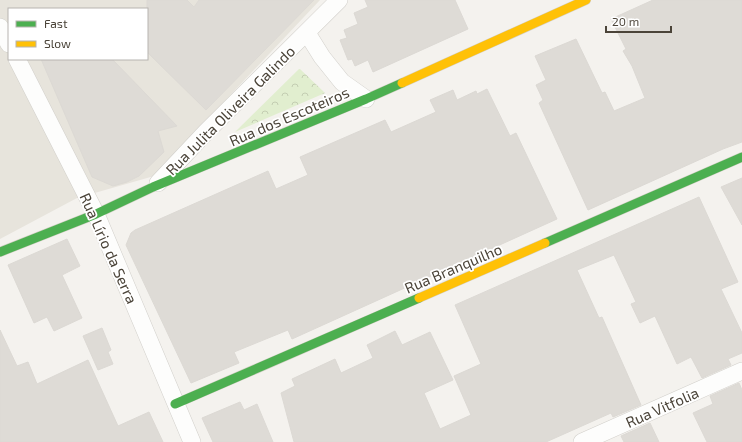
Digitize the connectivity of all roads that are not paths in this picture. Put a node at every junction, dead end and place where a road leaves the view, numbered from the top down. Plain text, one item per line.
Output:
1 (339, 0) edge
2 (586, 0) edge
3 (0, 27) edge
4 (307, 33) junction
5 (8, 42) edge
6 (17, 60) edge
7 (366, 99) junction
8 (742, 157) edge
9 (153, 187) junction
10 (96, 214) junction
11 (0, 252) edge
12 (742, 371) edge
13 (175, 404) junction
14 (192, 442) edge
15 (582, 442) edge

1 - 4 street, Rua Julita Oliveira Galindo
2 - 7 street, Rua dos Escoteiros
3 - 5 street
4 - 7 street, Rua Julita Oliveira Galindo
4 - 9 street, Rua Julita Oliveira Galindo
6 - 10 street, Rua Lírio da Serra
7 - 9 street, Rua dos Escoteiros
8 - 13 street, Rua Branquilho
9 - 10 street, Rua dos Escoteiros
10 - 11 street, Rua dos Escoteiros
10 - 13 street, Rua Lírio da Serra
12 - 15 street, Rua Vitfolia
13 - 14 street, Rua Lírio da Serra

